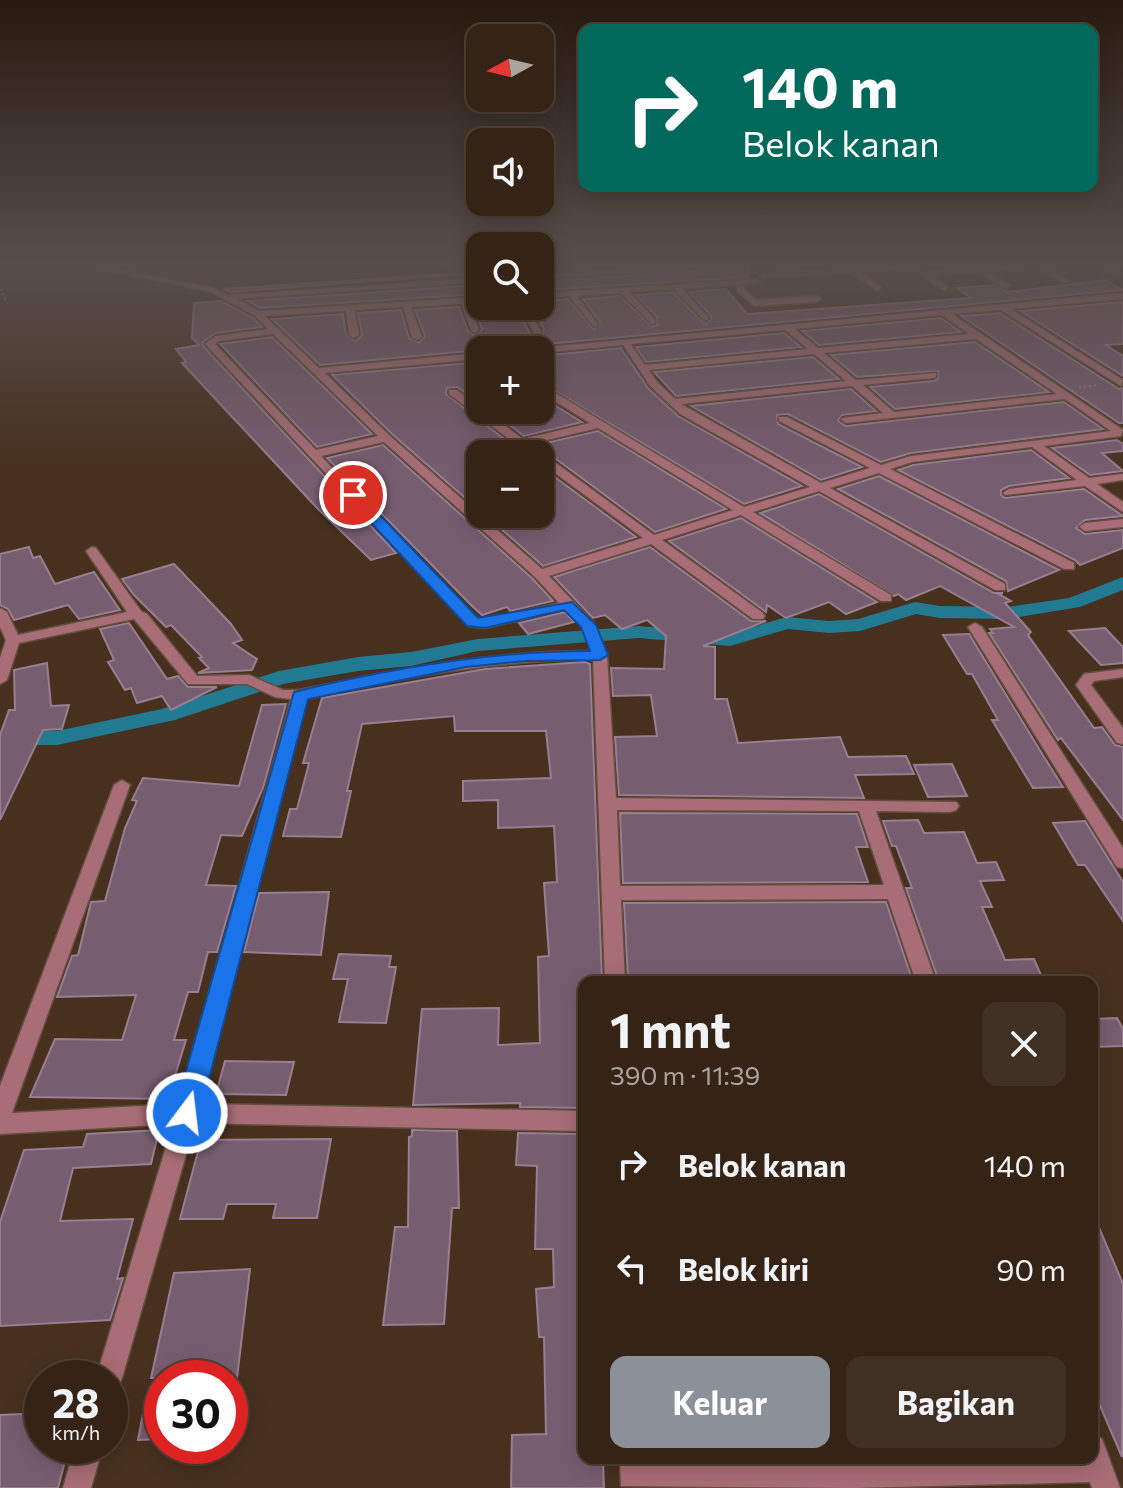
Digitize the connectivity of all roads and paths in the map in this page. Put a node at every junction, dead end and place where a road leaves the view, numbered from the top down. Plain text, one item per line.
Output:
1 (264, 332) edge
2 (276, 332) edge
3 (415, 332) edge
4 (732, 332) edge
5 (793, 332) edge
6 (973, 332) edge
7 (1042, 332) edge
8 (978, 336) junction
9 (417, 337) dead end
10 (626, 343) junction
11 (554, 349) edge
12 (817, 353) junction
13 (466, 357) edge
14 (643, 368) junction
15 (318, 371) junction
16 (933, 375) dead end
17 (1121, 383) edge
18 (854, 384) junction
19 (453, 392) dead end
20 (1061, 392) junction
21 (554, 396) edge
22 (671, 402) junction
23 (892, 415) junction
24 (783, 419) dead end
25 (846, 420) dead end
26 (600, 424) junction
27 (1122, 434) edge
28 (386, 438) junction
29 (517, 440) edge
30 (533, 440) edge
31 (1036, 445) junction
32 (314, 454) junction
33 (554, 467) edge
34 (879, 470) junction
35 (1123, 477) edge
36 (1087, 482) junction
37 (819, 488) junction
38 (1009, 493) dead end
39 (1123, 508) edge
40 (743, 512) junction
41 (1123, 523) edge
42 (1085, 527) dead end
43 (655, 540) junction
44 (92, 551) dead end
45 (1069, 566) dead end
46 (540, 574) junction
47 (1000, 587) dead end
48 (886, 598) dead end
49 (567, 605) junction
50 (0, 612) edge
51 (136, 614) junction
52 (758, 616) dead end
53 (975, 627) dead end
54 (13, 640) junction
55 (598, 651) junction
56 (1123, 673) edge
57 (0, 680) edge
58 (300, 695) junction
59 (1123, 739) edge
60 (122, 785) dead end
61 (607, 804) junction
62 (866, 806) junction
63 (950, 806) dead end
64 (1123, 862) edge
65 (896, 892) junction
66 (611, 893) junction
67 (615, 976) edge
68 (924, 976) edge
69 (187, 1113) junction
70 (0, 1115) edge
71 (578, 1121) edge
72 (0, 1124) edge
73 (114, 1360) edge
74 (84, 1464) edge
75 (1099, 1468) edge
76 (635, 1475) edge
77 (77, 1488) edge

1 - 32 street
2 - 15 street
3 - 9 street
4 - 10 street
5 - 12 street
6 - 8 street
7 - 17 street
8 - 12 street
8 - 20 street
10 - 11 street
10 - 14 street
12 - 14 street
12 - 18 street
13 - 15 street
14 - 22 street
15 - 28 street
16 - 18 street
17 - 20 path
18 - 22 street
18 - 23 street
19 - 29 street
20 - 23 street
20 - 27 street
21 - 26 street
22 - 37 street
23 - 25 street
24 - 34 street
26 - 30 street
26 - 40 street
27 - 31 street
28 - 32 street
28 - 46 street
31 - 34 street
31 - 36 street
32 - 49 street
33 - 43 street
34 - 37 street
34 - 45 street
35 - 36 street
36 - 38 street
36 - 39 street
37 - 40 street
37 - 47 street
40 - 43 street
40 - 48 street
41 - 42 street
43 - 46 street
43 - 52 street
44 - 51 street
46 - 49 street
49 - 55 street
50 - 54 street
51 - 54 street
51 - 58 street
53 - 64 street
54 - 57 street
55 - 58 street
55 - 61 street
56 - 59 street
58 - 69 street
60 - 70 street
61 - 62 street
61 - 66 street
62 - 63 street
62 - 65 street
65 - 66 street
65 - 68 street
66 - 67 street
69 - 71 street
69 - 72 street
69 - 73 street
74 - 77 street
75 - 76 street

